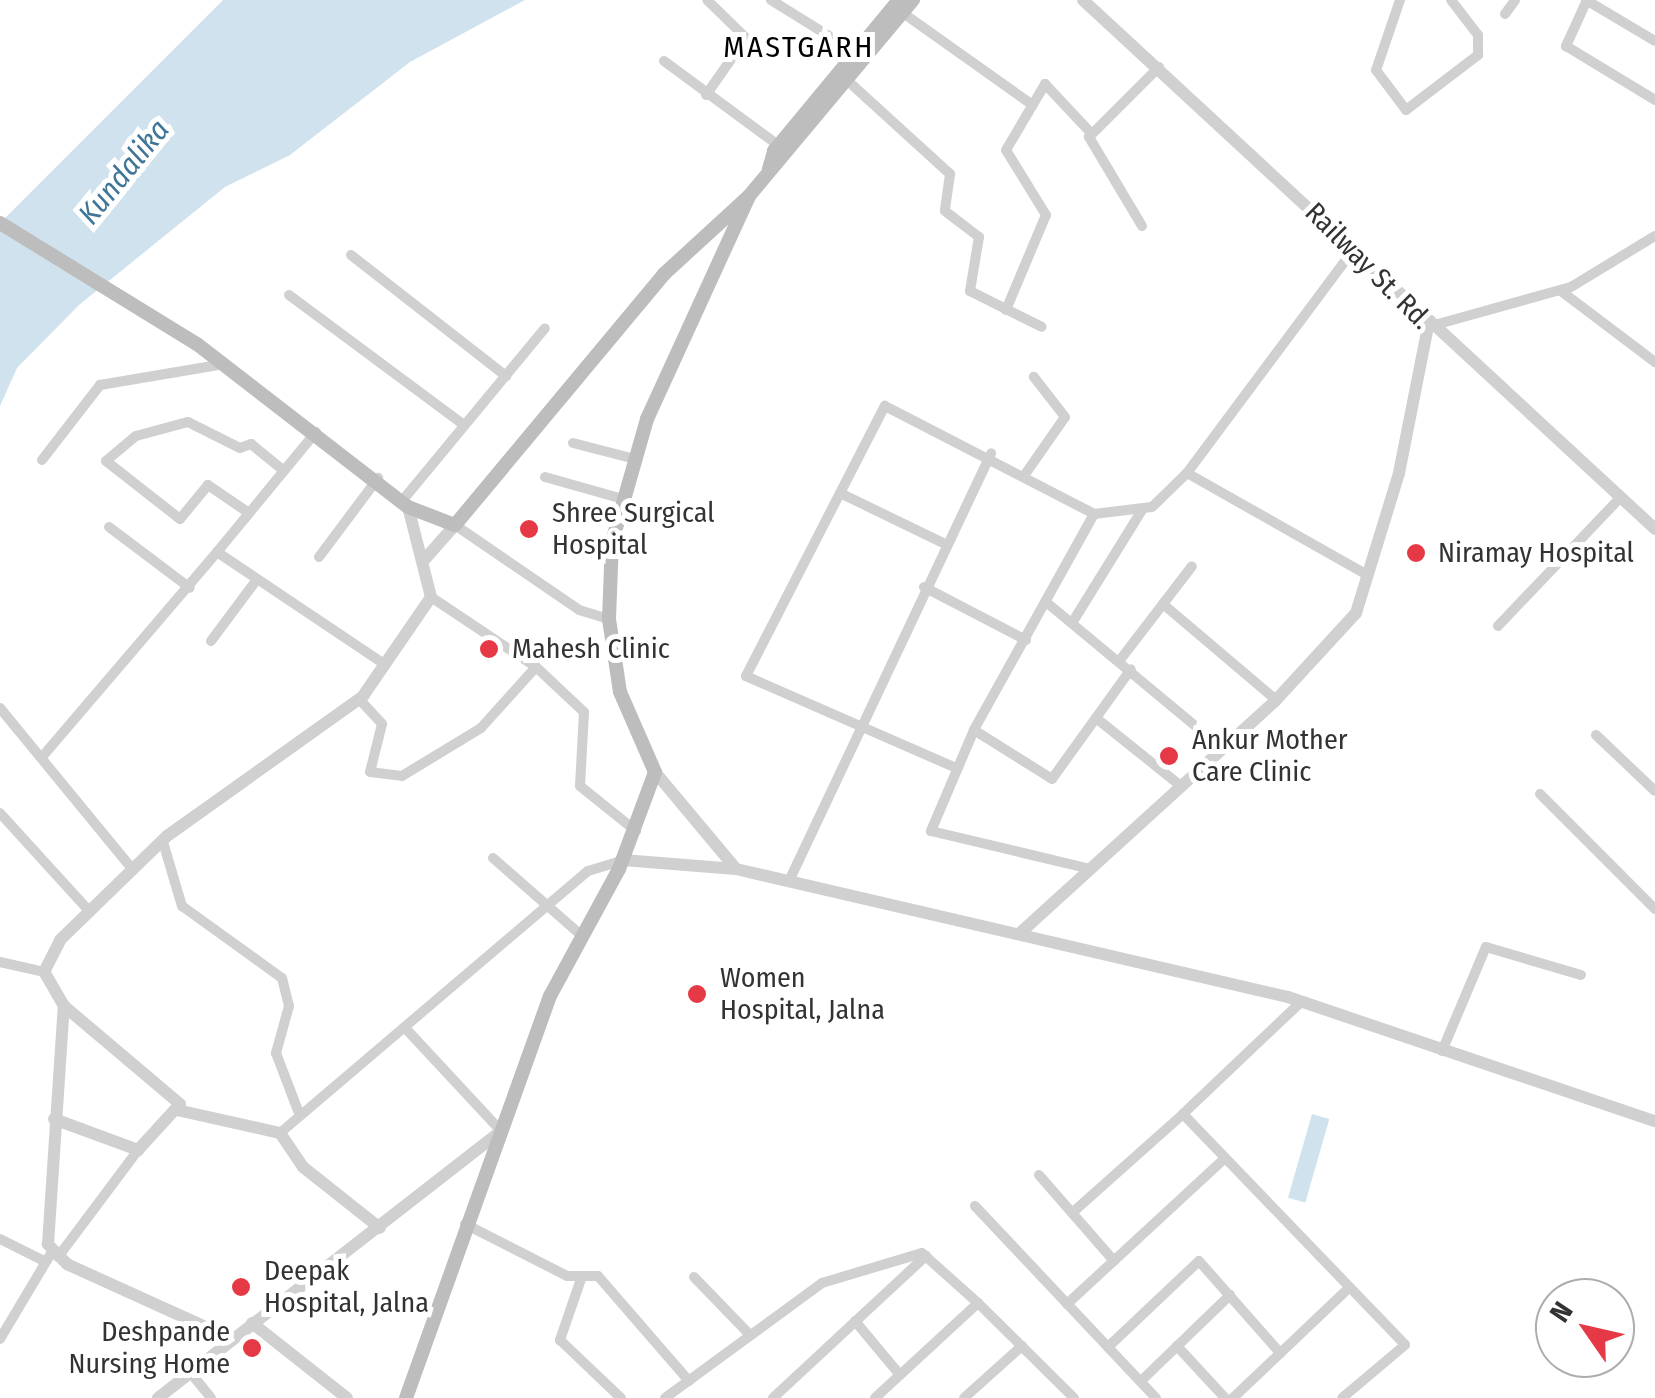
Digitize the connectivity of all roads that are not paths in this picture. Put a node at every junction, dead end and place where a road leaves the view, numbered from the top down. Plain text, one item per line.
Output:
1 (707, 0) edge
2 (771, 0) edge
3 (1083, 0) edge
4 (1400, 0) edge
5 (1451, 0) edge
6 (1515, 0) edge
7 (1586, 0) edge
8 (905, 4) edge
9 (1505, 14) dead end
10 (1655, 41) edge
11 (855, 52) junction
12 (664, 61) dead end
13 (1158, 67) junction
14 (849, 82) junction
15 (706, 95) junction
16 (1655, 100) edge
17 (1032, 104) junction
18 (1090, 133) junction
19 (778, 145) junction
20 (768, 170) junction
21 (749, 196) junction
22 (0, 223) edge
23 (1142, 226) dead end
24 (1655, 236) edge
25 (1354, 249) junction
26 (351, 255) dead end
27 (1561, 291) junction
28 (289, 296) dead end
29 (1006, 310) junction
30 (1428, 326) junction
31 (545, 328) dead end
32 (1042, 328) dead end
33 (1655, 362) edge
34 (224, 364) junction
35 (506, 376) junction
36 (1034, 377) dead end
37 (464, 426) junction
38 (316, 432) junction
39 (574, 443) dead end
40 (991, 453) junction
41 (634, 459) junction
42 (42, 460) dead end
43 (283, 470) junction
44 (1026, 473) junction
45 (1186, 473) junction
46 (544, 476) dead end
47 (378, 478) junction
48 (840, 493) junction
49 (1621, 497) junction
50 (623, 499) junction
51 (405, 504) junction
52 (1142, 510) junction
53 (249, 513) junction
54 (1094, 514) junction
55 (455, 525) junction
56 (110, 527) dead end
57 (1655, 529) edge
58 (946, 544) junction
59 (217, 552) junction
60 (319, 557) dead end
61 (425, 559) junction
62 (1192, 566) dead end
63 (1367, 576) junction
64 (255, 582) junction
65 (190, 588) junction
66 (924, 588) junction
67 (431, 596) junction
68 (1046, 602) junction
69 (1162, 604) junction
70 (609, 619) junction
71 (1072, 622) junction
72 (1498, 626) dead end
73 (1026, 640) junction
74 (211, 641) dead end
75 (1120, 660) junction
76 (384, 664) junction
77 (536, 666) junction
78 (1131, 670) junction
79 (359, 699) junction
80 (1276, 700) junction
81 (0, 708) edge
82 (1096, 718) junction
83 (856, 726) junction
84 (974, 730) junction
85 (1596, 735) dead end
86 (1222, 748) junction
87 (42, 756) junction
88 (954, 767) junction
89 (655, 772) junction
90 (1182, 787) junction
91 (1655, 791) edge
92 (1540, 794) dead end
93 (0, 813) edge
94 (636, 831) junction
95 (163, 842) junction
96 (493, 858) dead end
97 (622, 860) junction
98 (736, 869) junction
99 (1091, 869) junction
100 (133, 870) junction
101 (789, 881) junction
102 (1655, 908) edge
103 (550, 911) junction
104 (90, 912) junction
105 (1019, 934) junction
106 (582, 936) junction
107 (0, 962) edge
108 (44, 972) junction
109 (1581, 975) dead end
110 (1302, 1001) junction
111 (64, 1006) junction
112 (408, 1030) junction
113 (1442, 1050) junction
114 (177, 1110) junction
115 (1183, 1114) junction
116 (300, 1116) junction
117 (54, 1119) junction
118 (1655, 1121) edge
119 (280, 1132) junction
120 (497, 1132) junction
121 (138, 1150) junction
122 (1225, 1158) junction
123 (1038, 1175) dead end
124 (975, 1206) dead end
125 (1072, 1213) junction
126 (464, 1224) junction
127 (380, 1228) junction
128 (0, 1239) edge
129 (52, 1256) junction
130 (926, 1256) junction
131 (1114, 1261) junction
132 (694, 1277) dead end
133 (575, 1278) junction
134 (1348, 1289) junction
135 (1230, 1295) junction
136 (978, 1303) junction
137 (1067, 1304) junction
138 (855, 1321) junction
139 (252, 1323) junction
140 (749, 1334) junction
141 (0, 1339) edge
142 (232, 1339) junction
143 (1022, 1346) junction
144 (1177, 1346) junction
145 (1108, 1347) junction
146 (1280, 1353) junction
147 (190, 1372) junction
148 (900, 1374) junction
149 (689, 1381) junction
150 (1140, 1381) junction
151 (967, 1397) edge
152 (158, 1398) edge
153 (212, 1398) edge
154 (347, 1398) edge
155 (406, 1398) edge
156 (622, 1398) edge
157 (664, 1398) edge
158 (773, 1398) edge
159 (875, 1398) edge
160 (1074, 1398) edge
161 (1156, 1398) edge
162 (1225, 1398) edge
163 (1233, 1398) edge
164 (1342, 1398) edge

1 - 15 street
2 - 11 street
3 - 13 street, Railway St. Rd.
4 - 5 street
6 - 9 street
7 - 10 street
7 - 16 street
8 - 11 main road
8 - 14 main road
8 - 17 street
11 - 19 main road
12 - 15 street
13 - 18 street
13 - 25 street, Railway St. Rd.
14 - 20 main road
14 - 29 street
15 - 19 street
17 - 18 street
17 - 29 street
18 - 23 street
19 - 20 main road
20 - 21 main road
21 - 41 main road
21 - 55 main road
22 - 34 main road
24 - 27 street
25 - 30 street, Railway St. Rd.
25 - 45 street
26 - 35 street
27 - 30 street
27 - 33 street
28 - 37 street
29 - 32 street
30 - 49 street, Railway St. Rd.
30 - 63 street
31 - 35 street
34 - 38 main road
34 - 42 street
35 - 37 street
36 - 44 street
37 - 51 street
38 - 43 street
38 - 47 main road
39 - 41 street
40 - 44 street
40 - 48 street
40 - 58 street
41 - 50 main road
43 - 53 street
43 - 53 street
44 - 54 street
45 - 52 street
45 - 63 street
46 - 50 street
47 - 51 main road
47 - 60 street
48 - 58 street
48 - 83 street
49 - 57 street, Railway St. Rd.
49 - 72 street
50 - 70 main road
51 - 55 main road
51 - 61 street
52 - 54 street
52 - 71 street
53 - 59 street
54 - 68 street
55 - 61 street
55 - 70 street
56 - 65 street
58 - 66 street
59 - 64 street
59 - 65 street
61 - 67 street
62 - 69 street
63 - 80 street
64 - 74 street
64 - 76 street
65 - 87 street
66 - 73 street
66 - 83 street
67 - 76 street
67 - 77 street
68 - 71 street
68 - 73 street
69 - 75 street
69 - 80 street
70 - 89 main road
71 - 75 street
73 - 84 street
75 - 78 street
76 - 79 street
77 - 79 street
77 - 94 street
78 - 82 street
78 - 86 street
79 - 95 street
80 - 86 street
81 - 87 street
82 - 84 street
82 - 90 street
83 - 88 street
83 - 101 street
84 - 88 street
85 - 91 street
86 - 90 street
87 - 100 street
88 - 99 street
89 - 94 main road
89 - 98 street
90 - 99 street
92 - 102 street
93 - 104 street
94 - 97 main road
95 - 100 street
95 - 116 street
96 - 103 street
97 - 98 street
97 - 103 street
97 - 106 main road
98 - 101 street
99 - 105 street
100 - 104 street
101 - 105 street
103 - 106 street
103 - 112 street
104 - 108 street
105 - 110 street
106 - 120 main road
107 - 108 street
108 - 111 street
109 - 113 street
110 - 113 street
110 - 115 street
111 - 114 street
111 - 117 street
112 - 116 street
112 - 120 street
113 - 118 street
114 - 119 street
114 - 121 street
115 - 122 street
115 - 125 street
116 - 119 street
117 - 121 street
117 - 129 street
119 - 127 street
120 - 126 main road
120 - 127 street
121 - 129 street
122 - 131 street
122 - 134 street
123 - 125 street
124 - 137 street
125 - 131 street
126 - 133 street
126 - 155 main road
127 - 139 street
128 - 129 street
129 - 141 street
129 - 142 street
130 - 136 street
130 - 138 street
130 - 140 street
131 - 137 street
132 - 140 street
133 - 149 street
133 - 156 street
134 - 146 street
134 - 164 street
135 - 144 street
135 - 145 street
135 - 146 street
136 - 143 street
136 - 148 street
137 - 145 street
138 - 148 street
138 - 158 street
139 - 142 street
139 - 154 street
140 - 149 street
142 - 147 street
143 - 151 street
143 - 160 street
144 - 150 street
144 - 162 street
145 - 150 street
146 - 163 street
147 - 152 street
147 - 153 street
148 - 159 street
149 - 157 street
150 - 161 street

